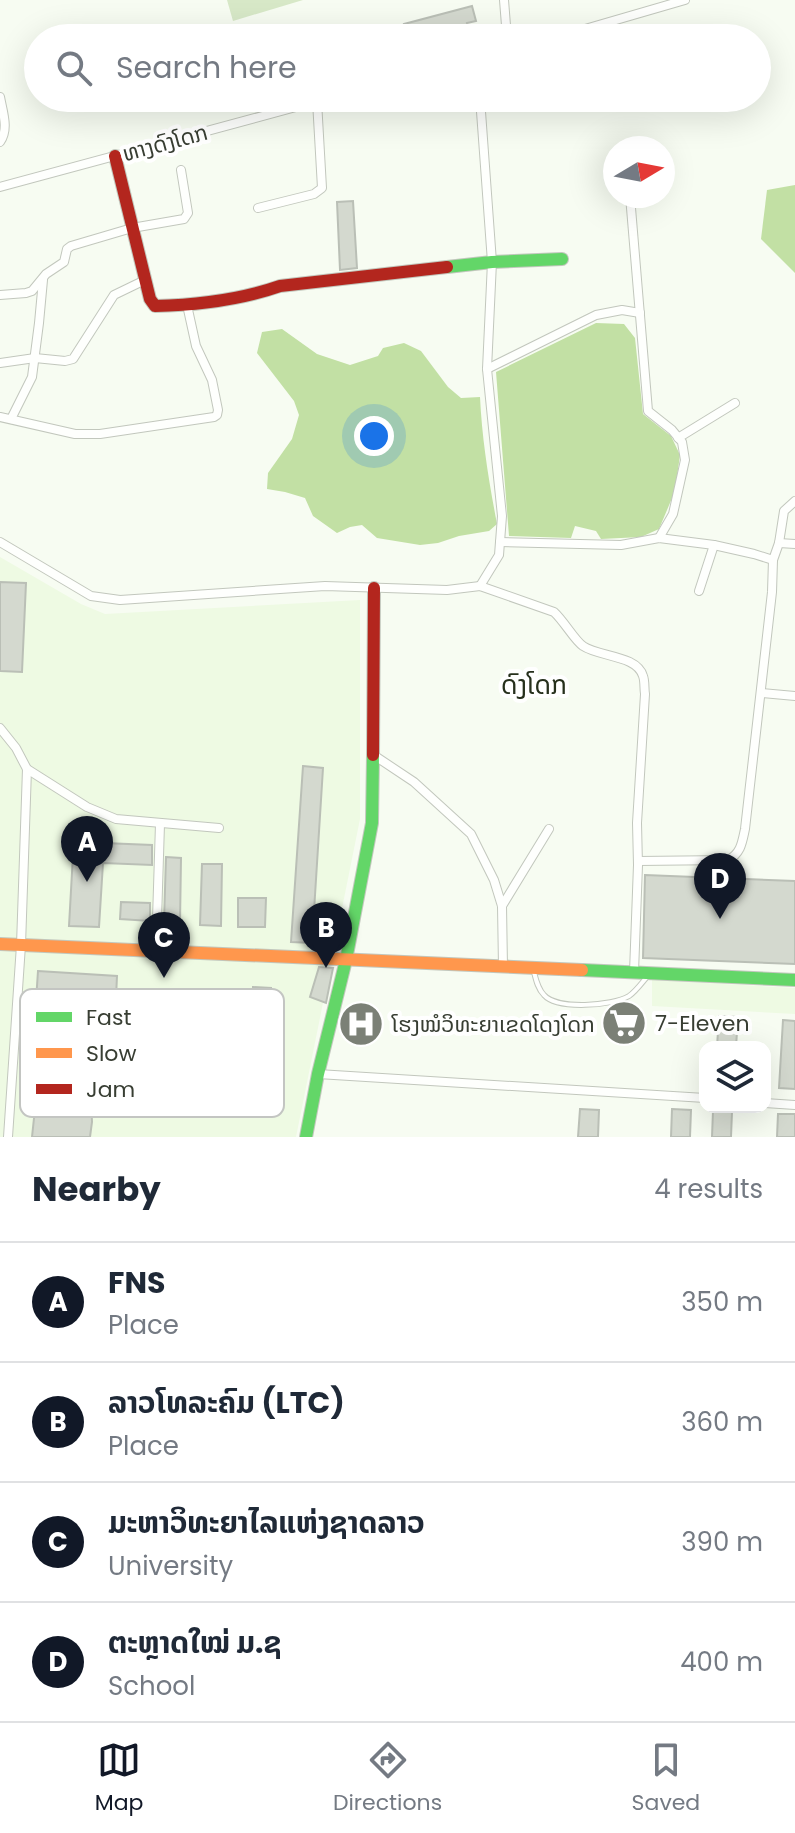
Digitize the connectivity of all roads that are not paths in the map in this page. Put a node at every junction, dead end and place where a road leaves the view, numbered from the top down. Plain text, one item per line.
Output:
1 (504, 0) edge
2 (685, 0) edge
3 (506, 24) edge
4 (602, 24) edge
5 (0, 97) edge
6 (277, 112) edge
7 (318, 112) edge
8 (481, 112) edge
9 (0, 142) edge
10 (115, 156) junction
11 (181, 170) dead end
12 (0, 187) edge
13 (258, 208) dead end
14 (631, 208) edge
15 (132, 228) junction
16 (562, 259) dead end
17 (492, 262) junction
18 (43, 279) junction
19 (145, 280) junction
20 (0, 295) edge
21 (187, 305) junction
22 (640, 313) junction
23 (35, 358) junction
24 (0, 363) edge
25 (487, 369) junction
26 (735, 403) dead end
27 (0, 417) edge
28 (11, 419) junction
29 (678, 438) junction
30 (795, 501) edge
31 (659, 538) junction
32 (0, 542) edge
33 (500, 542) junction
34 (779, 543) junction
35 (795, 544) edge
36 (714, 545) junction
37 (773, 560) junction
38 (480, 586) junction
39 (374, 588) junction
40 (699, 591) dead end
41 (761, 693) junction
42 (795, 696) edge
43 (0, 728) edge
44 (372, 754) junction
45 (27, 769) junction
46 (160, 824) junction
47 (219, 828) dead end
48 (549, 829) dead end
49 (638, 861) junction
50 (502, 906) junction
51 (0, 944) edge
52 (21, 945) junction
53 (156, 951) junction
54 (346, 960) junction
55 (503, 967) junction
56 (533, 968) junction
57 (634, 972) junction
58 (651, 973) junction
59 (795, 980) edge
60 (318, 1074) junction
61 (699, 1098) edge
62 (771, 1103) edge
63 (795, 1105) edge
64 (8, 1137) edge
65 (306, 1137) edge

1 - 3 street
2 - 4 street
5 - 9 street
6 - 10 street, ທາງດົງໂດກ
7 - 13 street
8 - 17 street
10 - 12 street, ທາງດົງໂດກ
10 - 15 street
11 - 15 street
14 - 22 street
15 - 18 street
15 - 19 street
16 - 17 street
17 - 21 street
17 - 25 street
18 - 20 street
18 - 23 street
19 - 21 street
19 - 23 street
21 - 28 street
22 - 25 street
22 - 29 street
23 - 24 street
23 - 28 street
25 - 33 street
26 - 29 street
27 - 28 street
29 - 31 street
30 - 34 street
31 - 33 street
31 - 36 street
32 - 39 street
33 - 38 street
34 - 35 street
34 - 37 street
36 - 37 street
36 - 40 street
37 - 41 street
38 - 39 street
38 - 49 street
39 - 44 street
41 - 42 street
41 - 49 street
43 - 45 street
44 - 50 street
44 - 54 street
45 - 46 street
45 - 52 street
46 - 47 street
46 - 53 street
48 - 50 street
49 - 57 street
50 - 55 street
51 - 52 street
52 - 53 street
52 - 64 street
53 - 54 street
54 - 55 street
54 - 60 street
55 - 56 street
56 - 57 street
56 - 58 lane
57 - 58 street
58 - 59 street
60 - 61 street
60 - 65 street
62 - 63 street

